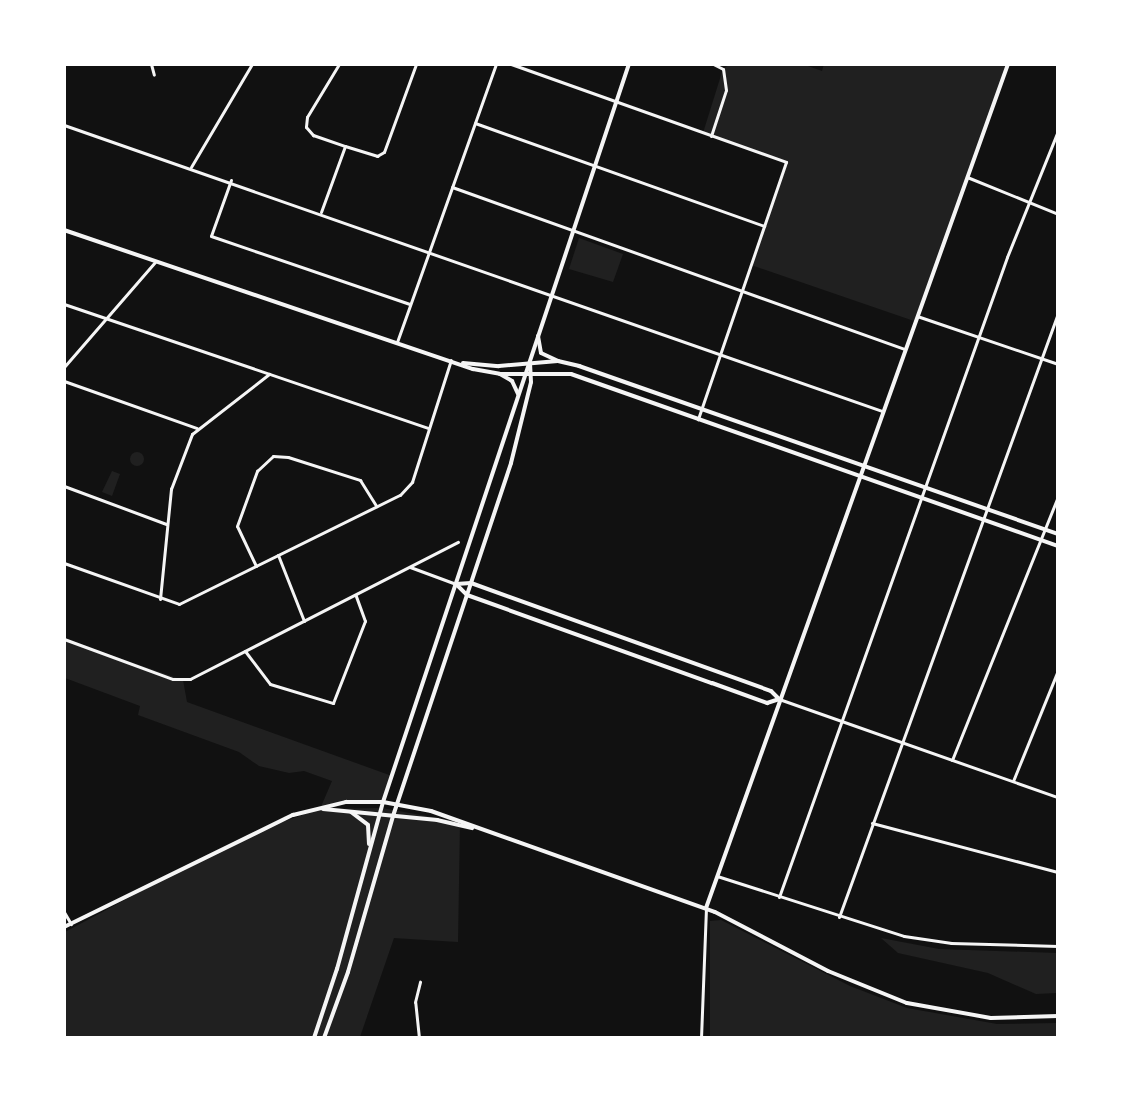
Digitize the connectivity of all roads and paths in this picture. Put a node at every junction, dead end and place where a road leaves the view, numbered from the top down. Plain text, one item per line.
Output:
1 (151, 64) edge
2 (252, 64) edge
3 (339, 64) edge
4 (417, 64) edge
5 (496, 64) edge
6 (512, 64) edge
7 (629, 64) edge
8 (713, 64) edge
9 (1008, 64) edge
10 (154, 75) dead end
11 (616, 102) junction
12 (475, 123) junction
13 (64, 125) edge
14 (1058, 131) edge
15 (711, 136) junction
16 (345, 146) junction
17 (594, 166) junction
18 (191, 167) junction
19 (966, 177) junction
20 (231, 180) junction
21 (452, 187) junction
22 (1029, 202) junction
23 (321, 212) junction
24 (1058, 214) edge
25 (764, 226) junction
26 (64, 230) edge
27 (572, 230) junction
28 (430, 251) junction
29 (156, 261) junction
30 (742, 290) junction
31 (551, 294) junction
32 (64, 304) edge
33 (410, 304) junction
34 (1058, 313) edge
35 (916, 316) junction
36 (106, 319) junction
37 (538, 335) junction
38 (979, 337) junction
39 (397, 342) junction
40 (905, 349) junction
41 (720, 354) junction
42 (1042, 358) junction
43 (451, 360) junction
44 (558, 361) junction
45 (460, 363) junction
46 (530, 363) junction
47 (1058, 364) edge
48 (64, 367) edge
49 (523, 372) junction
50 (533, 372) junction
51 (268, 374) junction
52 (500, 374) junction
53 (64, 381) edge
54 (518, 394) junction
55 (700, 410) junction
56 (882, 411) junction
57 (698, 419) junction
58 (197, 428) junction
59 (430, 428) junction
60 (862, 467) junction
61 (858, 478) junction
62 (64, 486) edge
63 (925, 489) junction
64 (1058, 496) edge
65 (921, 500) junction
66 (376, 506) junction
67 (987, 509) junction
68 (980, 519) junction
69 (166, 524) junction
70 (1044, 529) junction
71 (1058, 534) edge
72 (1040, 540) junction
73 (458, 542) dead end
74 (1058, 546) edge
75 (278, 555) junction
76 (64, 563) edge
77 (256, 566) junction
78 (410, 567) junction
79 (471, 583) junction
80 (456, 584) junction
81 (467, 595) junction
82 (356, 596) junction
83 (160, 599) junction
84 (304, 621) junction
85 (64, 639) edge
86 (245, 651) junction
87 (1058, 670) edge
88 (780, 699) junction
89 (842, 721) junction
90 (901, 741) junction
91 (952, 760) junction
92 (1013, 781) junction
93 (1058, 797) edge
94 (383, 802) junction
95 (397, 804) junction
96 (320, 809) junction
97 (351, 812) junction
98 (380, 814) junction
99 (393, 816) junction
100 (872, 823) junction
101 (473, 828) junction
102 (368, 852) junction
103 (1058, 872) edge
104 (717, 876) junction
105 (779, 897) junction
106 (706, 909) junction
107 (64, 912) edge
108 (838, 917) junction
109 (71, 924) junction
110 (64, 927) edge
111 (1058, 946) edge
112 (420, 982) dead end
113 (1058, 1016) edge
114 (314, 1038) edge
115 (324, 1038) edge
116 (419, 1038) edge
117 (702, 1038) edge

1 - 10 street
2 - 18 street
3 - 16 street
4 - 16 street
5 - 12 street
6 - 11 street
7 - 11 street
8 - 15 street
9 - 19 street
11 - 15 street
11 - 17 street
12 - 17 street
12 - 21 street
13 - 18 street
14 - 22 street
15 - 25 street
16 - 23 street
17 - 25 street
17 - 27 street
18 - 20 street
19 - 22 street
19 - 35 street
20 - 23 street
20 - 33 street
21 - 27 street
21 - 28 street
22 - 24 street
22 - 38 street
23 - 28 street
25 - 30 street
26 - 29 street
27 - 30 street
27 - 31 street
28 - 31 street
28 - 33 street
29 - 36 street
29 - 39 street
30 - 40 street
30 - 41 street
31 - 37 street
31 - 41 street
32 - 36 street
33 - 39 street
34 - 42 street
35 - 38 street
35 - 40 street
36 - 48 street
36 - 51 street
37 - 44 street
37 - 46 street
38 - 42 street
38 - 63 street
39 - 43 street
40 - 56 street
41 - 55 street
41 - 56 street
42 - 47 street
42 - 67 street
43 - 45 street
43 - 59 street
44 - 46 street
44 - 55 street
45 - 46 street
45 - 52 street
46 - 49 street
46 - 50 street
49 - 50 street
49 - 52 street
49 - 54 street
50 - 57 street
50 - 79 street
51 - 58 street
51 - 59 street
52 - 54 street
53 - 58 street
54 - 80 street
55 - 57 street
55 - 60 street
56 - 60 street
57 - 61 street
58 - 69 street
59 - 66 street
60 - 61 street
60 - 63 street
61 - 65 street
61 - 88 street
62 - 69 street
63 - 65 street
63 - 67 street
64 - 70 street
65 - 68 street
65 - 89 street
66 - 75 street
66 - 77 street
67 - 68 street
67 - 70 street
68 - 72 street
68 - 90 street
69 - 83 street
70 - 71 street
70 - 72 street
72 - 74 street
72 - 91 street
73 - 78 street
75 - 77 street
75 - 84 street
76 - 83 street
77 - 83 street
78 - 80 street
78 - 82 street
79 - 80 street
79 - 81 street
79 - 88 street
80 - 81 street
80 - 94 street
81 - 88 street
81 - 95 street
82 - 84 street
82 - 86 street
84 - 86 street
85 - 86 street
87 - 92 street
88 - 89 street
88 - 104 street
89 - 90 street
89 - 105 street
90 - 91 street
90 - 100 street
91 - 92 street
92 - 93 street
94 - 95 street
94 - 96 street
94 - 98 street
95 - 99 street
95 - 101 street
96 - 97 street
96 - 109 street
97 - 98 street
97 - 102 street
98 - 99 street
98 - 102 street
99 - 101 street
99 - 115 street
100 - 103 street
100 - 108 street
101 - 106 street
102 - 114 street
104 - 105 street
104 - 106 street
105 - 108 street
106 - 113 street
106 - 117 street
107 - 109 street
108 - 111 street
109 - 110 street
112 - 116 street

